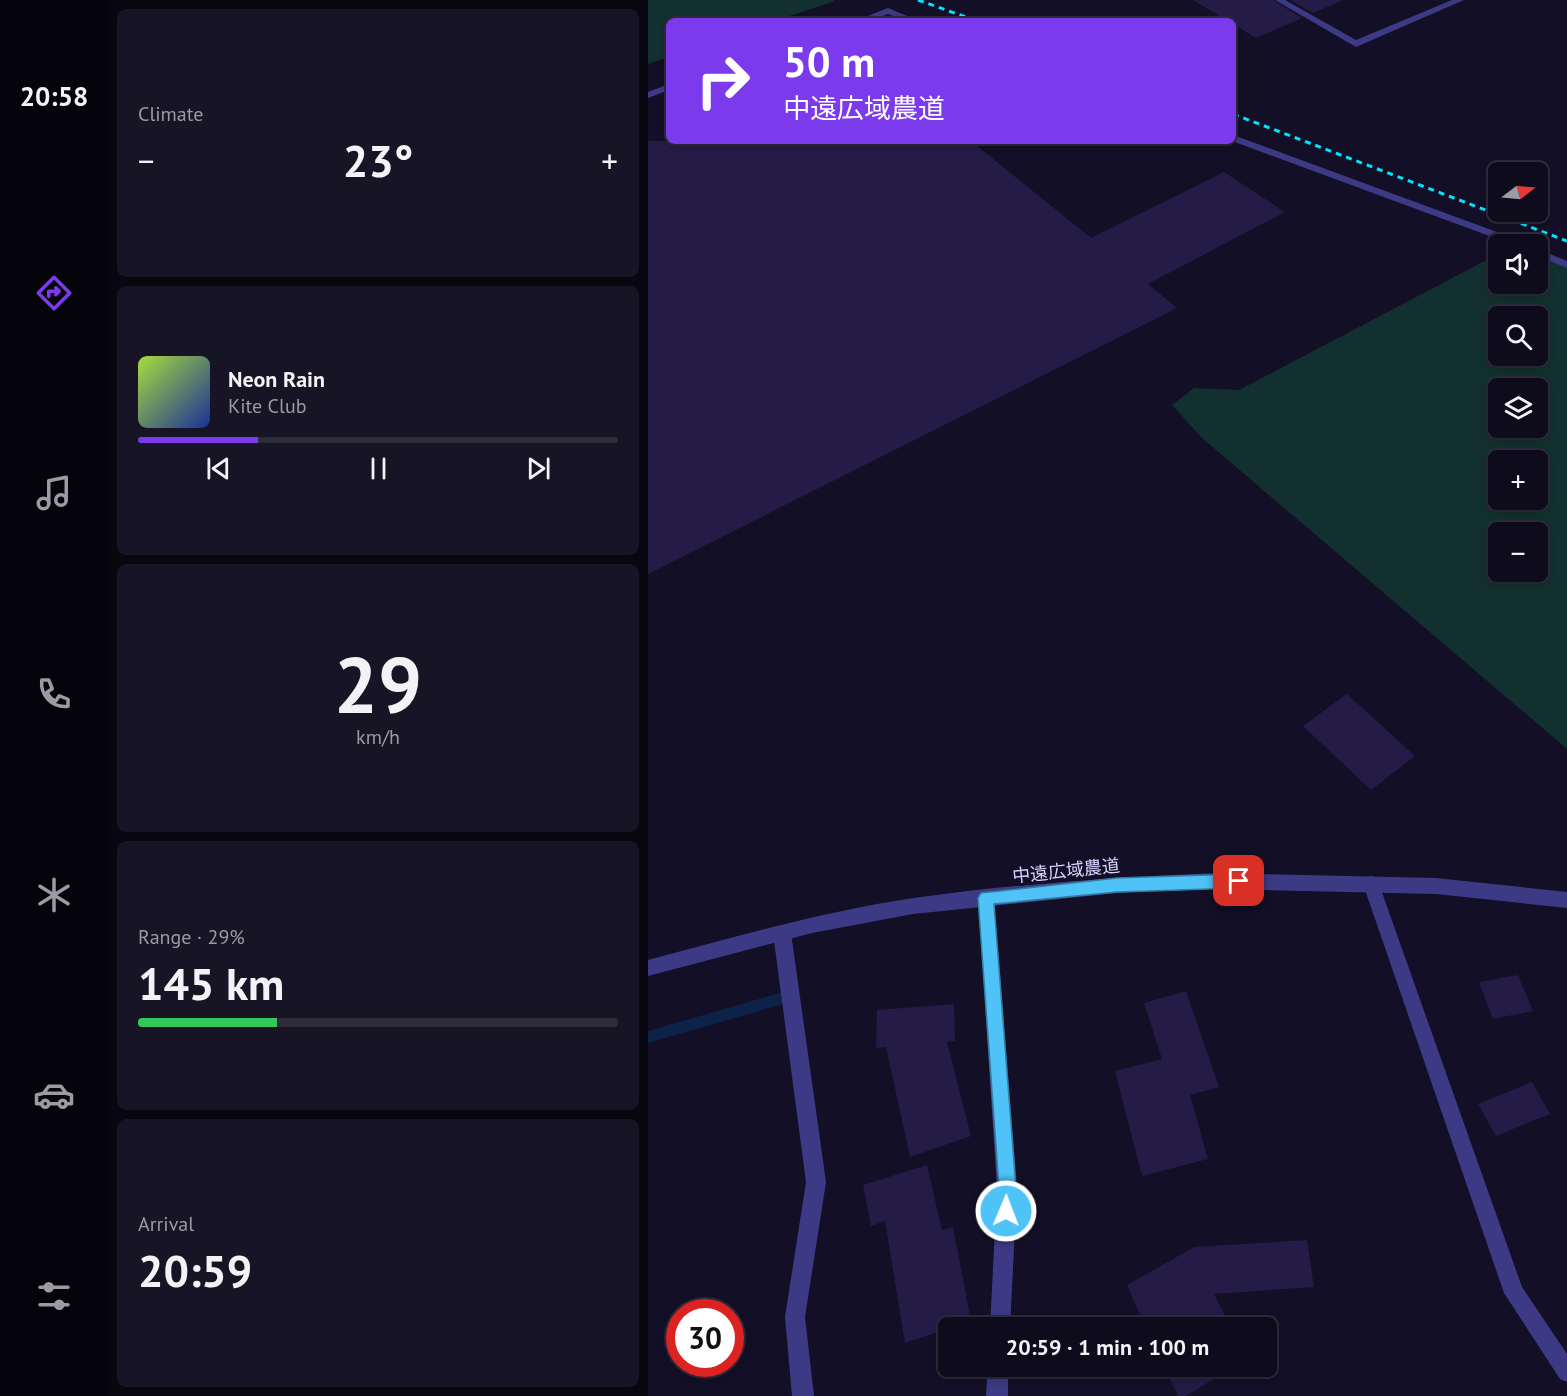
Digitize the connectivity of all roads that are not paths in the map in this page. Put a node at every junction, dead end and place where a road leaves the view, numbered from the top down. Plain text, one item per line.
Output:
1 (1279, 0) edge
2 (1460, 0) edge
3 (868, 18) edge
4 (906, 18) edge
5 (666, 88) edge
6 (648, 95) edge
7 (1236, 139) edge
8 (1493, 234) edge
9 (1548, 256) edge
10 (1567, 265) edge
11 (1371, 884) junction
12 (986, 898) junction
13 (1567, 900) edge
14 (782, 933) junction
15 (648, 968) edge
16 (1001, 1317) edge
17 (1567, 1372) edge
18 (998, 1377) edge
19 (803, 1396) edge
20 (997, 1396) edge

1 - 2 street
3 - 4 street
5 - 6 street
7 - 8 street
9 - 10 street
11 - 12 street, 中遠広域農道
11 - 13 street, 中遠広域農道
11 - 17 street
12 - 14 street, 中遠広域農道
12 - 16 street
14 - 15 street, 中遠広域農道
14 - 19 street
18 - 20 street

